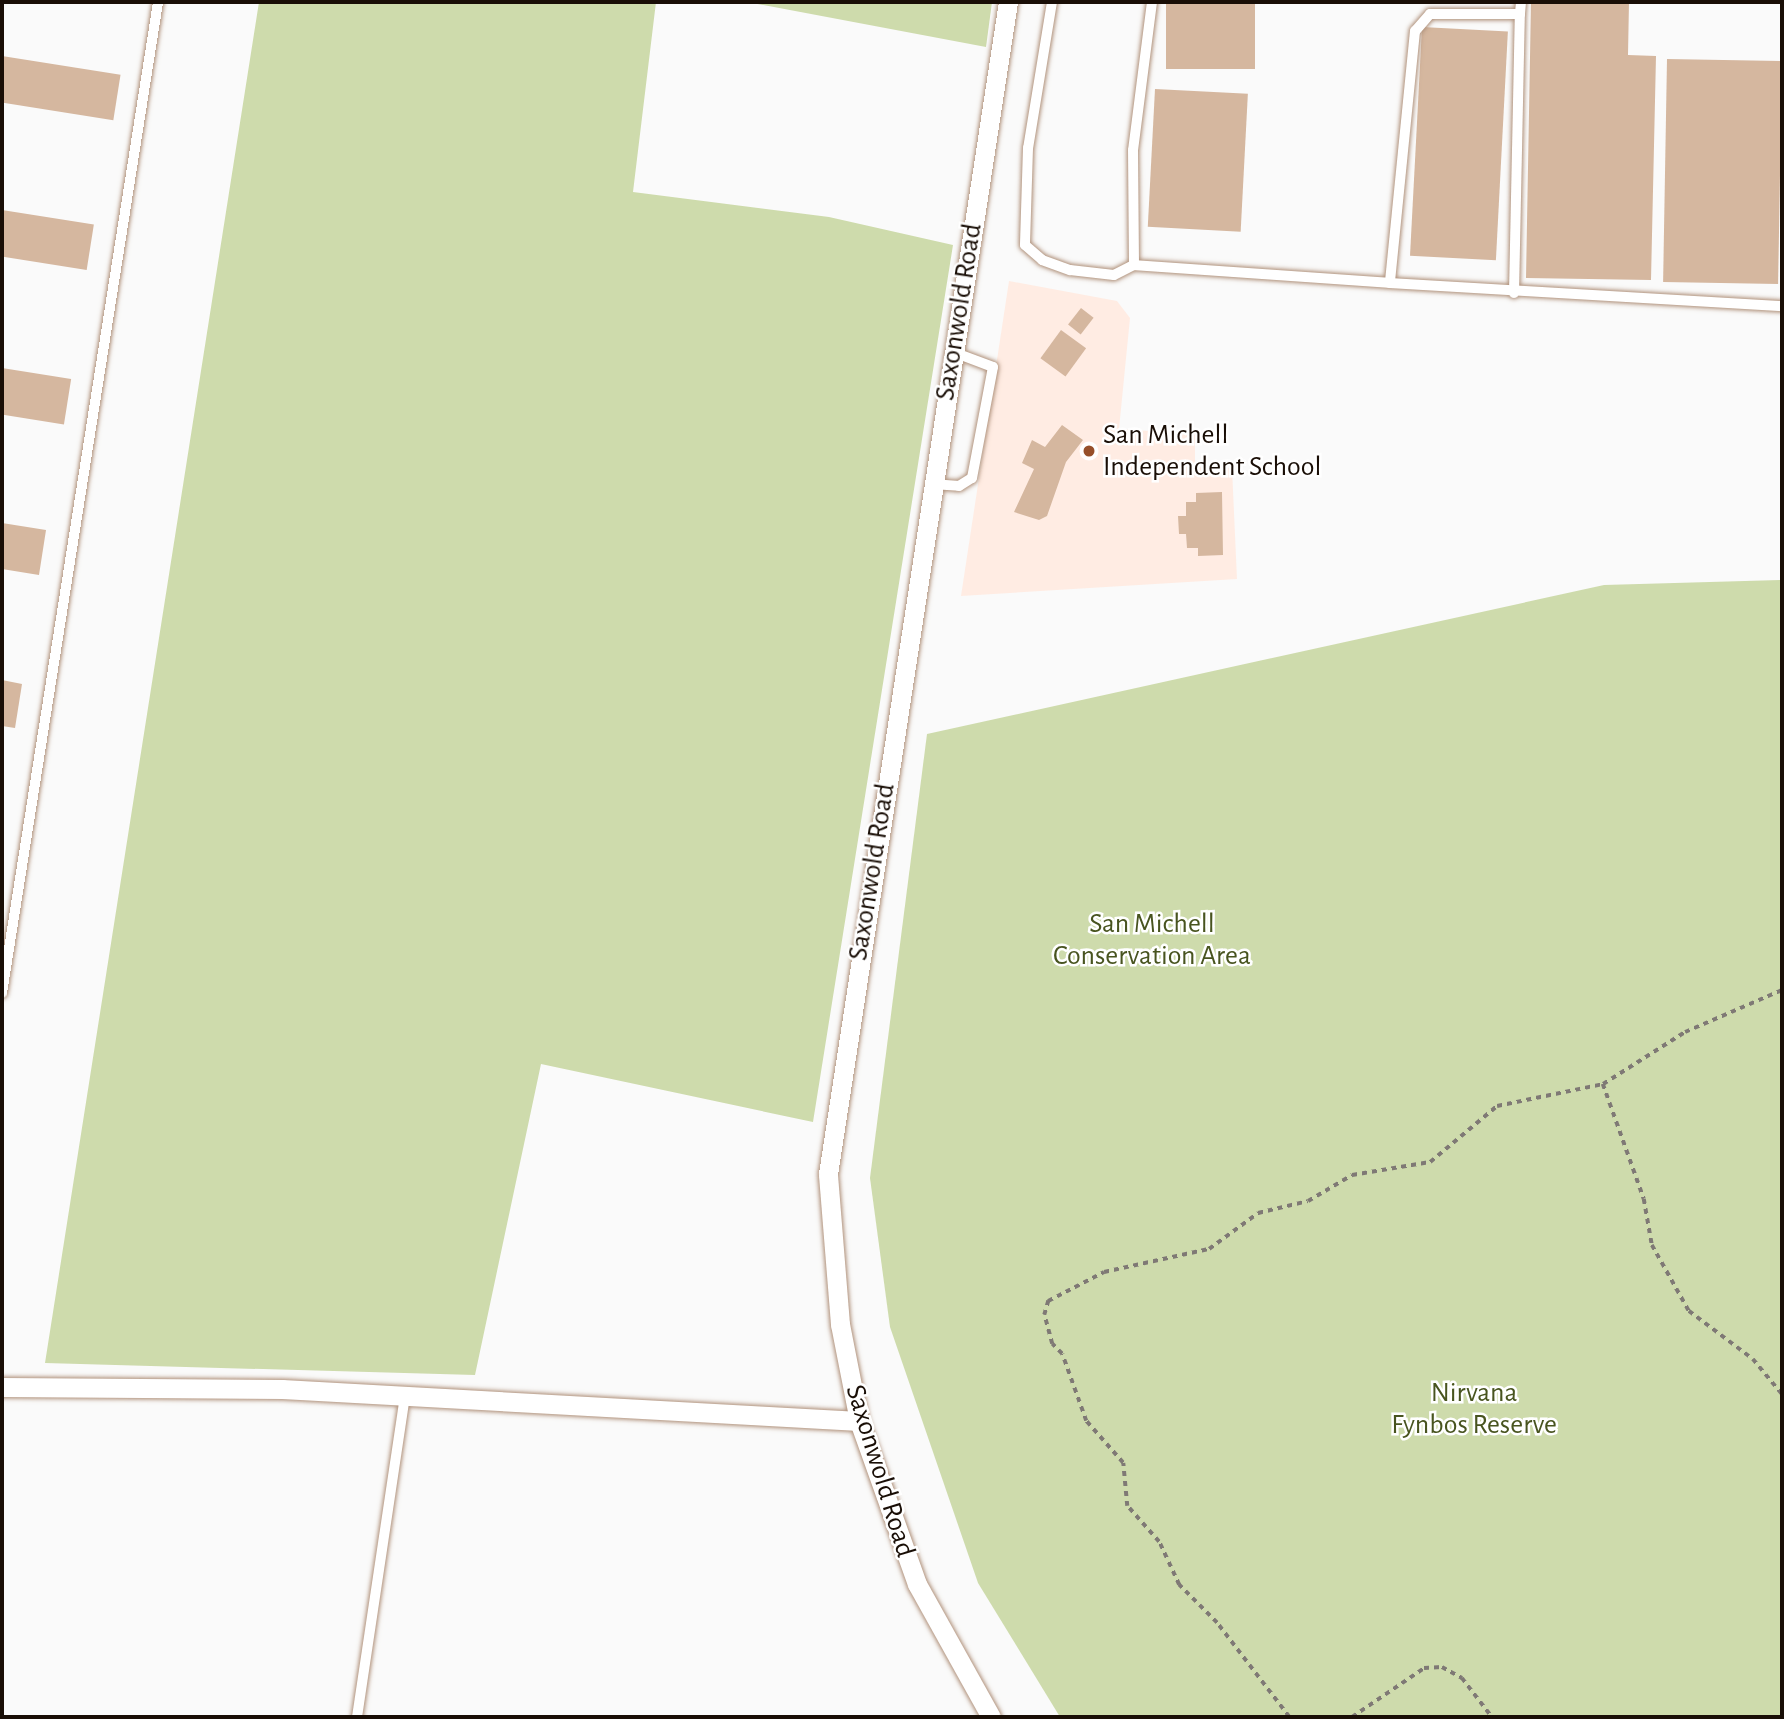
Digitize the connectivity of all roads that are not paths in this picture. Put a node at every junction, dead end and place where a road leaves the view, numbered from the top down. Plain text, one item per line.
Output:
1 (158, 2) edge
2 (1007, 2) edge
3 (1052, 2) edge
4 (1152, 2) edge
5 (1521, 2) edge
6 (1520, 13) junction
7 (1134, 265) junction
8 (1390, 284) junction
9 (1514, 293) junction
10 (1782, 306) edge
11 (953, 352) junction
12 (932, 484) junction
13 (2, 993) edge
14 (2, 1387) edge
15 (405, 1396) junction
16 (859, 1421) junction
17 (357, 1717) edge
18 (991, 1717) edge

1 - 13 lane
2 - 11 street, Saxonwold Road
3 - 7 lane
4 - 7 lane
5 - 6 lane
6 - 8 lane
6 - 9 lane
7 - 8 lane
8 - 9 lane
9 - 10 lane
11 - 12 street, Saxonwold Road
11 - 12 lane
12 - 16 street, Saxonwold Road
14 - 15 street
15 - 16 street
15 - 17 lane
16 - 18 street, Saxonwold Road

